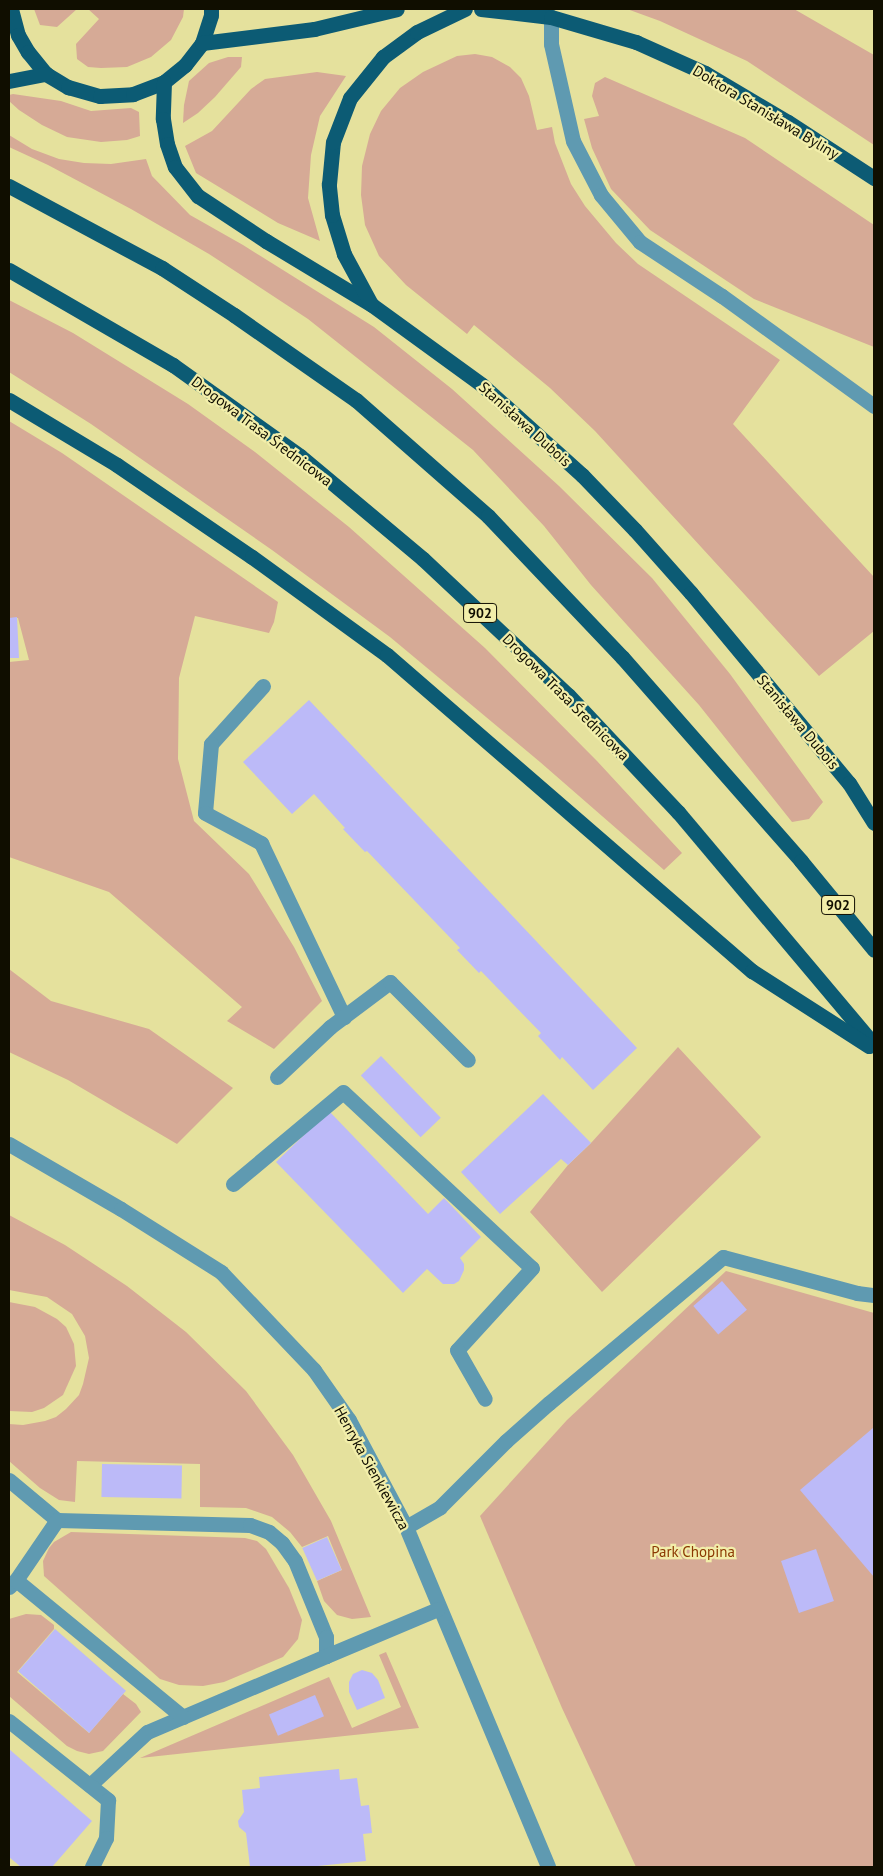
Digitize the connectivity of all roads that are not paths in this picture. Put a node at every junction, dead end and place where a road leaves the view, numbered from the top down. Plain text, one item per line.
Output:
1 (11, 9) edge
2 (211, 9) edge
3 (397, 9) edge
4 (466, 9) edge
5 (481, 9) edge
6 (551, 17) junction
7 (202, 43) junction
8 (46, 74) junction
9 (9, 82) edge
10 (164, 82) junction
11 (874, 178) edge
12 (9, 186) edge
13 (9, 270) edge
14 (372, 305) junction
15 (9, 400) edge
16 (874, 406) edge
17 (263, 686) dead end
18 (849, 782) junction
19 (874, 811) edge
20 (874, 823) edge
21 (874, 950) edge
22 (344, 1017) junction
23 (874, 1045) edge
24 (874, 1050) edge
25 (468, 1060) dead end
26 (277, 1077) dead end
27 (9, 1144) edge
28 (233, 1184) dead end
29 (874, 1296) edge
30 (485, 1399) dead end
31 (9, 1480) edge
32 (57, 1520) junction
33 (406, 1527) junction
34 (12, 1584) edge
35 (438, 1608) junction
36 (326, 1656) junction
37 (183, 1717) junction
38 (9, 1720) edge
39 (90, 1785) junction
40 (92, 1867) edge
41 (548, 1867) edge

1 - 8 main road
2 - 7 main road
3 - 7 main road
4 - 14 main road
5 - 6 main road, Doktora Stanisława Byliny
6 - 11 main road, Doktora Stanisława Byliny
6 - 16 street
7 - 10 main road
8 - 9 main road
8 - 10 main road
10 - 14 main road, Stanisława Dubois
12 - 21 main road, 902
13 - 23 main road, Drogowa Trasa Średnicowa / 902
14 - 18 main road, Stanisława Dubois
15 - 24 main road
17 - 22 street
18 - 19 street, Stanisława Dubois
18 - 20 main road
22 - 25 street
22 - 26 street
27 - 33 street, Henryka Sienkiewicza
28 - 30 street
29 - 33 street
31 - 32 street
32 - 34 street
32 - 36 street
33 - 35 street, Henryka Sienkiewicza
34 - 37 street
35 - 36 street
35 - 41 street, Henryka Sienkiewicza
36 - 37 street
37 - 39 street
38 - 39 street
39 - 40 street

